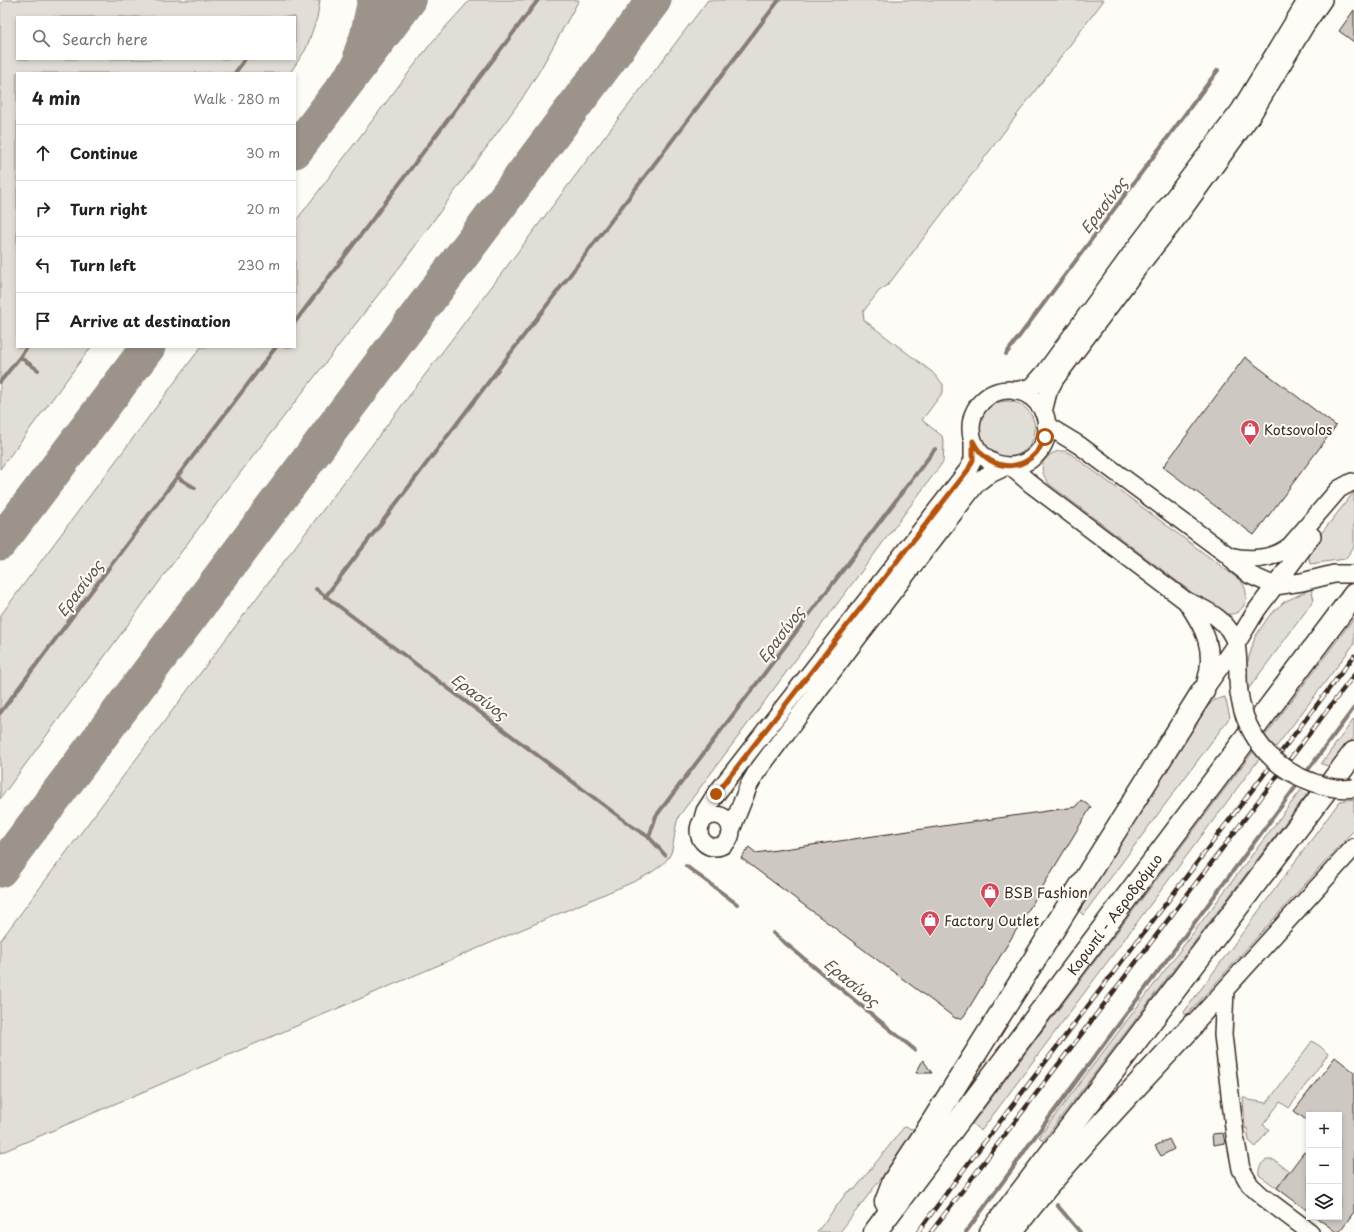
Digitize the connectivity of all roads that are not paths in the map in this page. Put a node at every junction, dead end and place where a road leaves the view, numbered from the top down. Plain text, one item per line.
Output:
1 (1307, 0) edge
2 (1323, 0) edge
3 (1015, 391) junction
4 (1045, 419) junction
5 (973, 441) junction
6 (1009, 466) junction
7 (1353, 481) edge
8 (1229, 556) junction
9 (1354, 574) edge
10 (1275, 586) junction
11 (1354, 595) edge
12 (1186, 601) junction
13 (1236, 644) junction
14 (1203, 691) junction
15 (1354, 753) edge
16 (1354, 788) edge
17 (702, 822) junction
18 (731, 830) junction
19 (1354, 847) edge
20 (1225, 990) junction
21 (1193, 1025) junction
22 (1224, 1035) junction
23 (875, 1232) edge
24 (991, 1232) edge
25 (1011, 1232) edge
26 (1310, 1232) edge

1 - 3 street
2 - 4 street
3 - 4 street
3 - 5 street
4 - 6 street
4 - 8 street
5 - 6 street
5 - 17 street
6 - 12 street
6 - 18 street
7 - 8 street
7 - 10 street
8 - 10 street
9 - 10 street
10 - 13 street
11 - 23 highway, Κορωπί - Αεροδρόμιο
12 - 13 street
12 - 14 street
13 - 14 street
13 - 16 street, bridge
14 - 23 highway
15 - 24 highway
17 - 18 street
17 - 18 street
19 - 20 street
20 - 21 street
20 - 22 street
21 - 22 street
21 - 25 highway
22 - 26 street

